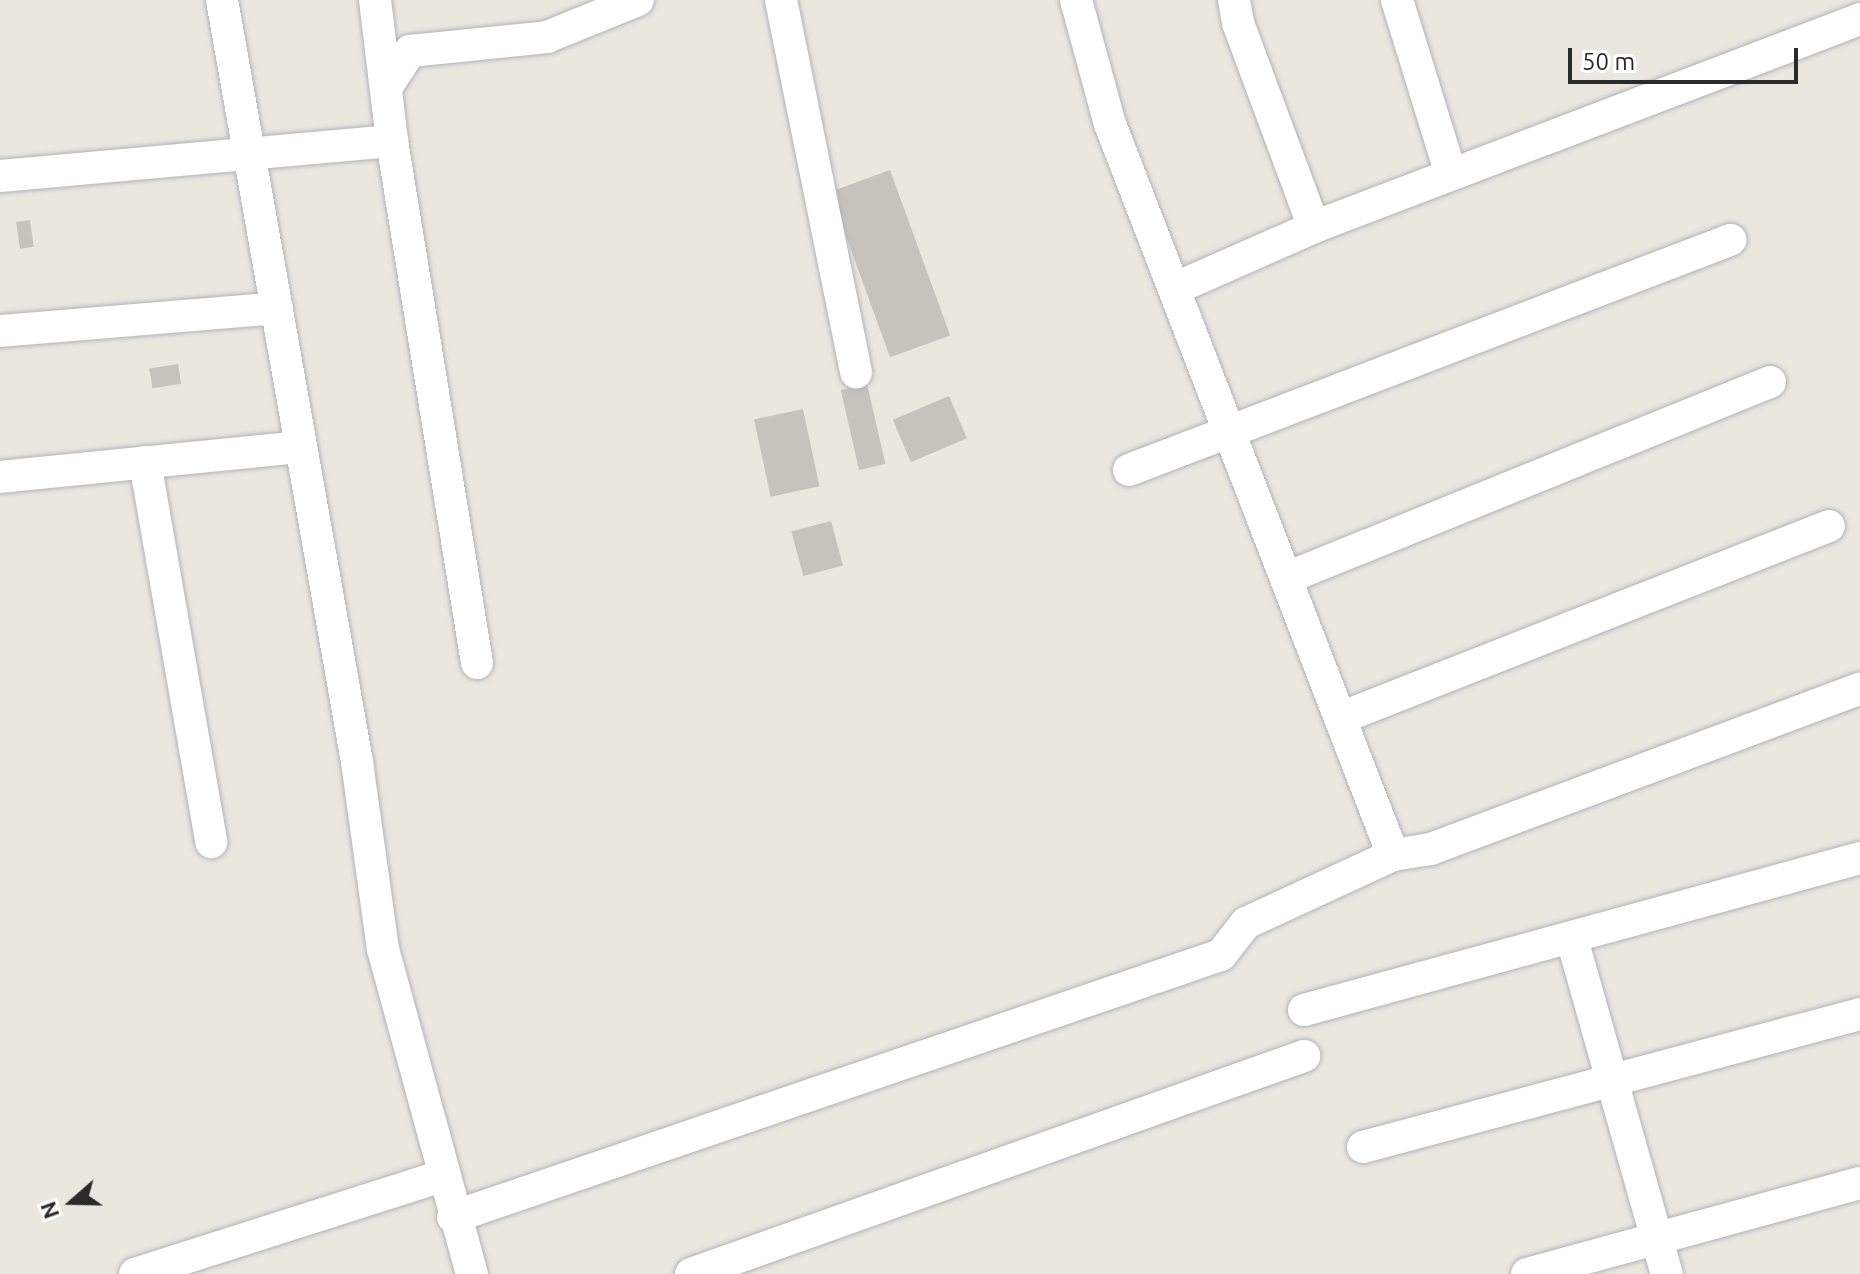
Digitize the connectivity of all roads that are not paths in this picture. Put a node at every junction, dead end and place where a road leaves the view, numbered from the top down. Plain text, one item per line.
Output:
1 (222, 0) edge
2 (375, 0) edge
3 (638, 0) edge
4 (781, 0) edge
5 (1076, 0) edge
6 (1234, 0) edge
7 (1397, 0) edge
8 (1860, 19) edge
9 (386, 88) junction
10 (392, 141) junction
11 (250, 157) junction
12 (1451, 174) junction
13 (0, 176) edge
14 (1314, 227) junction
15 (1730, 240) dead end
16 (1176, 288) junction
17 (277, 308) junction
18 (0, 331) edge
19 (856, 373) dead end
20 (1770, 382) dead end
21 (1231, 433) junction
22 (301, 447) junction
23 (145, 462) junction
24 (1129, 470) dead end
25 (0, 477) edge
26 (1829, 526) dead end
27 (1289, 577) junction
28 (477, 663) dead end
29 (1860, 689) edge
30 (1343, 717) junction
31 (211, 842) dead end
32 (1393, 855) junction
33 (1860, 858) edge
34 (1572, 939) junction
35 (1304, 1010) dead end
36 (1860, 1014) edge
37 (1304, 1056) dead end
38 (1612, 1080) junction
39 (1363, 1147) dead end
40 (442, 1176) junction
41 (1860, 1183) edge
42 (453, 1217) junction
43 (1657, 1239) junction
44 (135, 1274) edge
45 (472, 1274) edge
46 (691, 1274) edge
47 (1527, 1274) edge
48 (1667, 1274) edge

1 - 11 street
2 - 9 street
3 - 9 street
4 - 19 street
5 - 16 street
6 - 14 street
7 - 12 street
8 - 12 street
9 - 10 street
10 - 11 street
10 - 28 street
11 - 13 street
11 - 17 street
12 - 14 street
14 - 16 street
15 - 21 street
16 - 21 street
17 - 18 street
17 - 22 street
20 - 27 street
21 - 24 street
21 - 27 street
22 - 23 street
22 - 40 street
23 - 25 street
23 - 31 street
26 - 30 street
27 - 30 street
29 - 32 street
30 - 32 street
32 - 42 street
33 - 34 street
34 - 35 street
34 - 38 street
36 - 38 street
37 - 46 street
38 - 39 street
38 - 43 street
40 - 42 street
40 - 44 street
41 - 43 street
42 - 45 street
43 - 47 street
43 - 48 street

